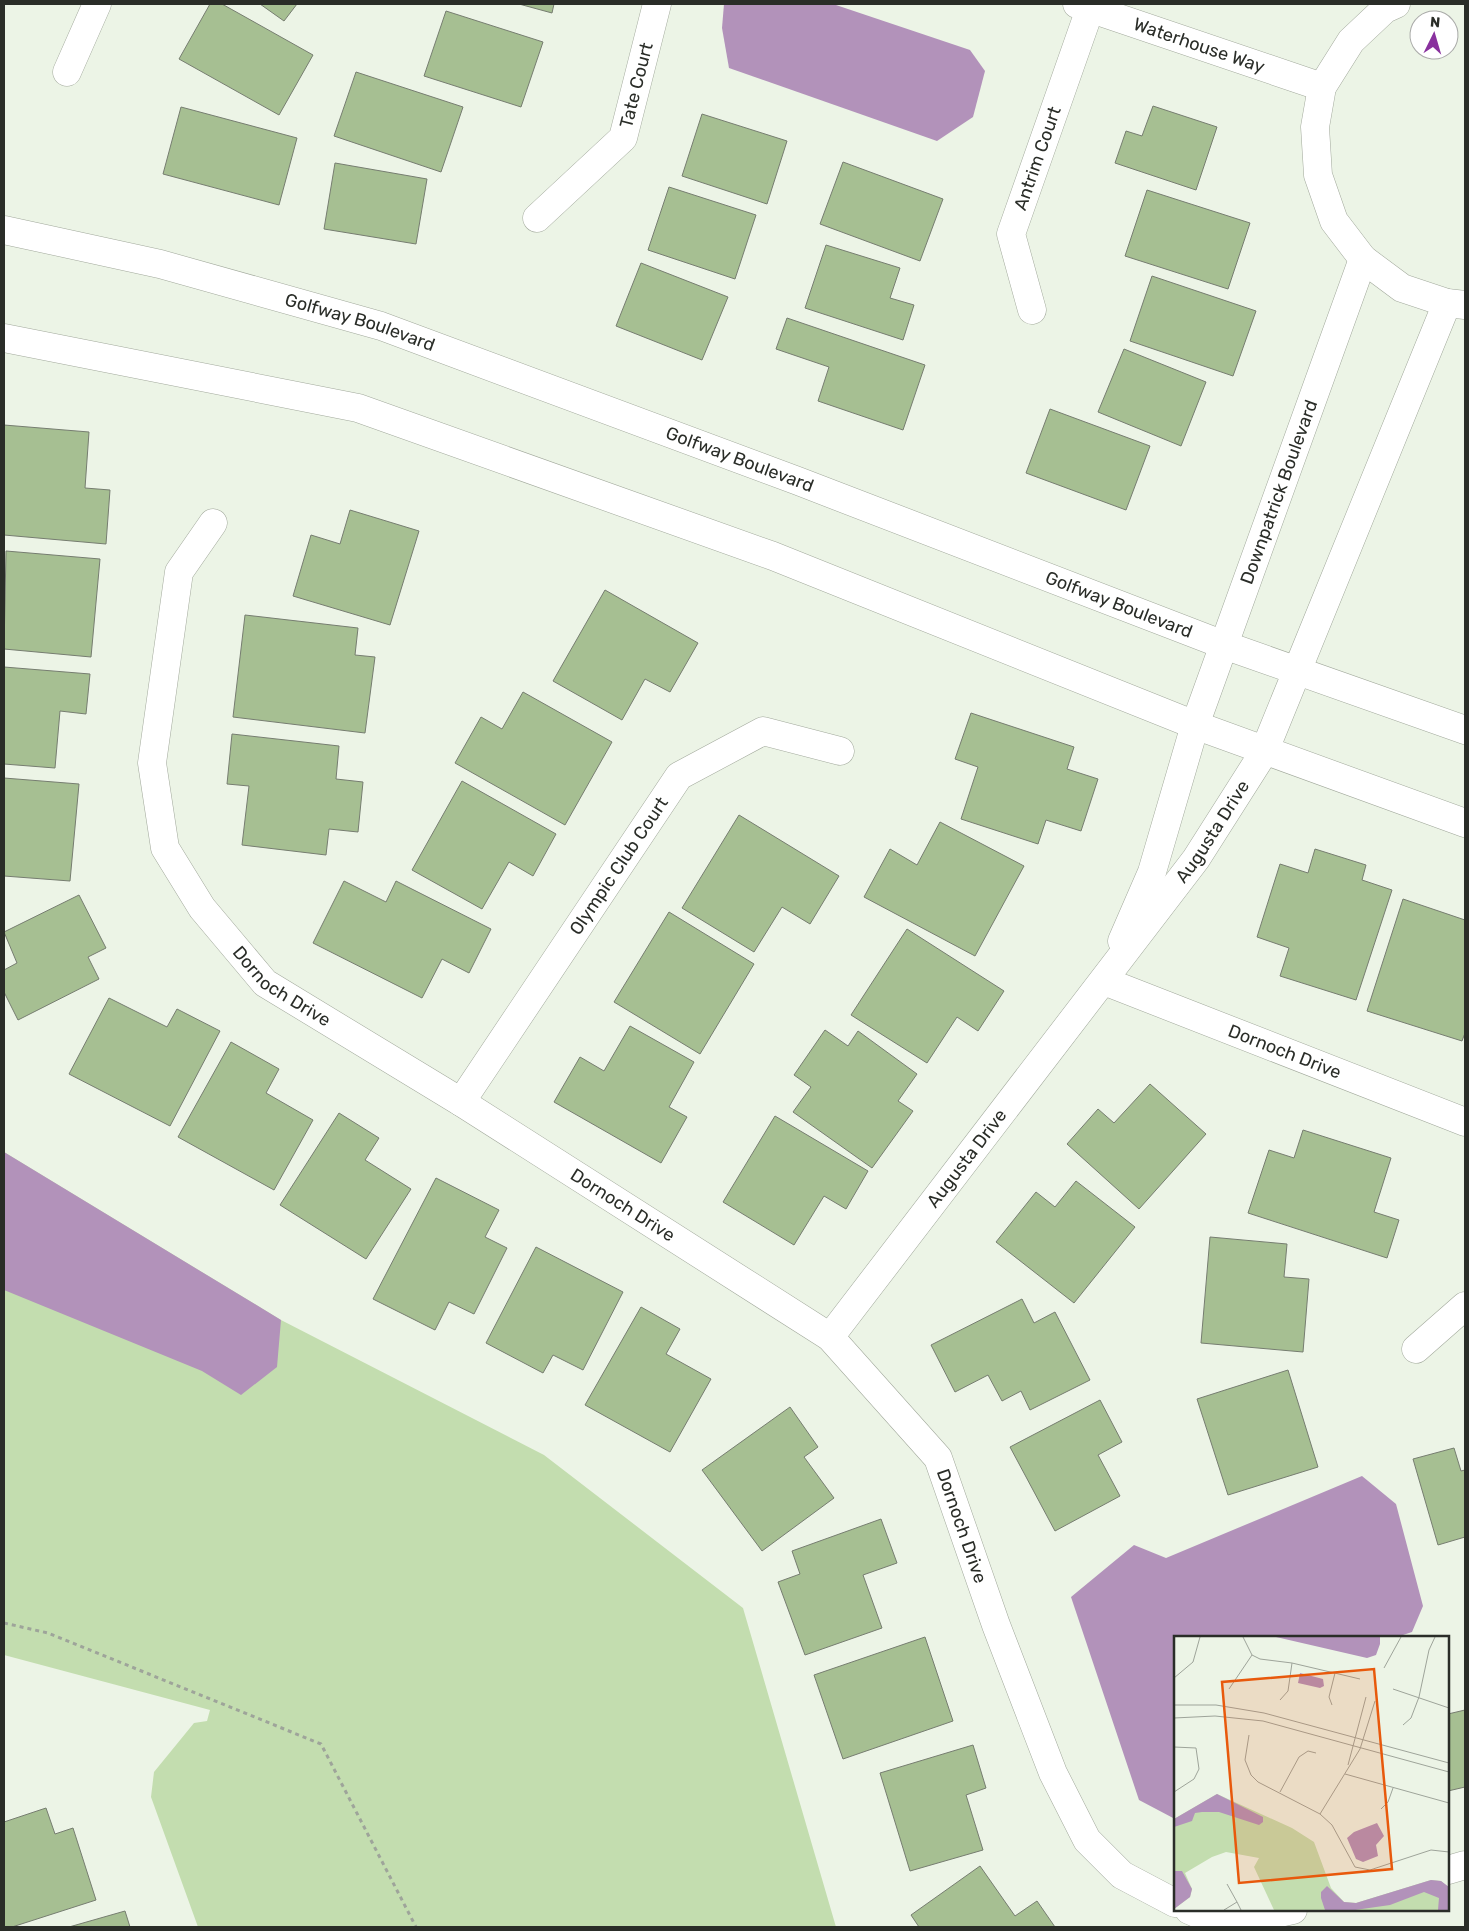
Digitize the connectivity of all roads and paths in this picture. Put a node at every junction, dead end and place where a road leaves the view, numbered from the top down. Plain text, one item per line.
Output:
1 (97, 4) edge
2 (657, 4) edge
3 (1396, 4) edge
4 (1083, 6) edge
5 (67, 72) dead end
6 (1322, 88) junction
7 (538, 218) dead end
8 (4, 230) edge
9 (1363, 259) junction
10 (1456, 304) edge
11 (1032, 310) dead end
12 (4, 338) edge
13 (213, 523) dead end
14 (1224, 645) junction
15 (1297, 670) junction
16 (1195, 725) junction
17 (1465, 730) edge
18 (840, 751) dead end
19 (1264, 752) junction
20 (1465, 823) edge
21 (1104, 981) junction
22 (461, 1102) junction
23 (1465, 1122) edge
24 (1465, 1306) edge
25 (830, 1337) junction
26 (1416, 1349) dead end
27 (4, 1623) edge
28 (1465, 1865) edge
29 (1449, 1870) edge
30 (1174, 1902) edge
31 (1190, 1911) edge
32 (1289, 1911) edge
33 (416, 1927) edge

1 - 5 street
2 - 7 street, Tate Court
3 - 6 street
4 - 6 street, Waterhouse Way
4 - 11 street, Antrim Court
6 - 9 street
8 - 14 street, Golfway Boulevard
9 - 10 street
9 - 14 street, Downpatrick Boulevard
10 - 15 street
12 - 16 street
13 - 22 street, Dornoch Drive
14 - 15 street, Golfway Boulevard
14 - 16 street, Downpatrick Boulevard
15 - 17 street, Golfway Boulevard
15 - 19 street
16 - 19 street
16 - 21 street, Augusta Drive
18 - 22 street, Olympic Club Court
19 - 20 street
19 - 21 street, Augusta Drive
21 - 23 street, Dornoch Drive
21 - 25 street, Augusta Drive
22 - 25 street, Dornoch Drive
24 - 26 street
25 - 30 street, Dornoch Drive
27 - 33 path
28 - 29 street
31 - 32 street

